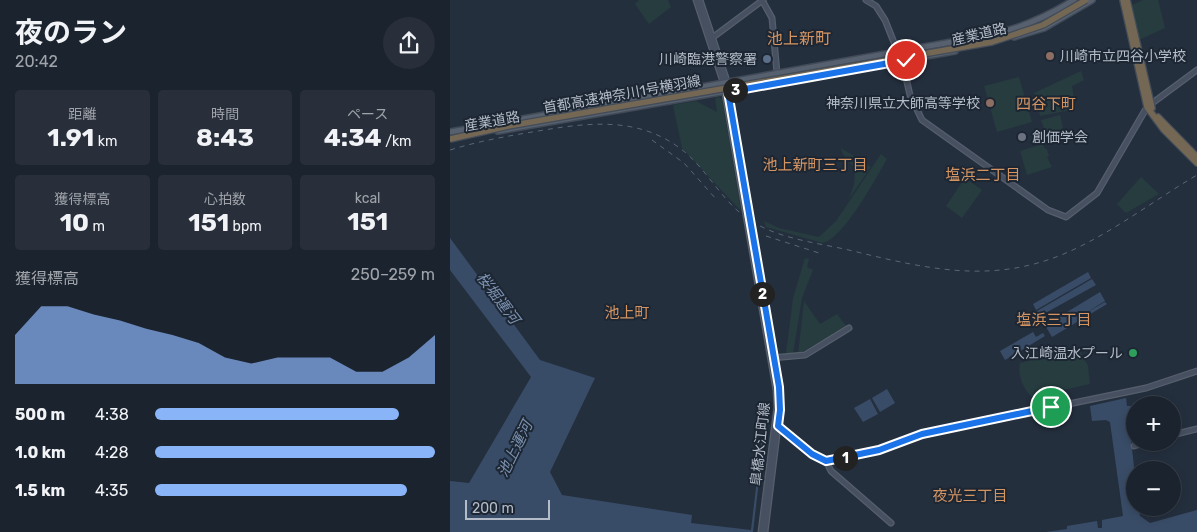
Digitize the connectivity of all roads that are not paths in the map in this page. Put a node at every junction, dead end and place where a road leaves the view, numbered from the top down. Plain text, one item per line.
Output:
1 (696, 0) edge
2 (700, 0) edge
3 (762, 0) edge
4 (866, 0) edge
5 (1074, 0) edge
6 (1080, 0) edge
7 (1086, 0) edge
8 (1092, 0) edge
9 (1123, 0) edge
10 (1127, 0) edge
11 (712, 38) junction
12 (897, 52) junction
13 (901, 61) junction
14 (1197, 70) edge
15 (778, 73) junction
16 (725, 82) junction
17 (726, 92) junction
18 (640, 98) junction
19 (644, 106) junction
20 (1149, 106) junction
21 (533, 116) junction
22 (521, 118) junction
23 (539, 124) junction
24 (523, 126) junction
25 (1172, 135) junction
26 (450, 137) edge
27 (1197, 157) edge
28 (1197, 163) edge
29 (849, 328) dead end
30 (772, 357) junction
31 (1197, 371) edge
32 (776, 424) junction
33 (1197, 429) edge
34 (1181, 433) edge
35 (826, 461) junction
36 (891, 524) dead end
37 (763, 532) edge

1 - 16 street, 皐橋水江町線
2 - 11 street, 皐橋水江町線
3 - 11 street
3 - 15 street
4 - 12 street
5 - 12 main road, 産業道路
6 - 26 highway, 首都高速神奈川1号横羽線, bridge
7 - 26 highway, 首都高速神奈川1号横羽線, bridge
8 - 13 main road, 産業道路
9 - 20 highway
10 - 20 highway
11 - 16 street, 皐橋水江町線
12 - 13 street
12 - 15 main road, 産業道路
13 - 17 main road, 産業道路
13 - 20 street
14 - 20 street
15 - 16 main road, 産業道路
16 - 17 street, 皐橋水江町線
16 - 18 main road, 産業道路
17 - 19 main road, 産業道路
17 - 30 street, 皐橋水江町線
17 - 30 street, 皐橋水江町線
18 - 19 street
18 - 21 main road, 産業道路
19 - 23 main road, 産業道路
20 - 25 highway
21 - 22 main road, 産業道路
21 - 23 street
22 - 24 street
22 - 26 main road, 産業道路
23 - 24 main road, 産業道路
24 - 26 main road, 産業道路
25 - 27 highway
25 - 28 highway
29 - 30 street
30 - 32 street, 皐橋水江町線
31 - 35 street
32 - 35 street
32 - 37 street, 皐橋水江町線
33 - 34 street
35 - 36 street

